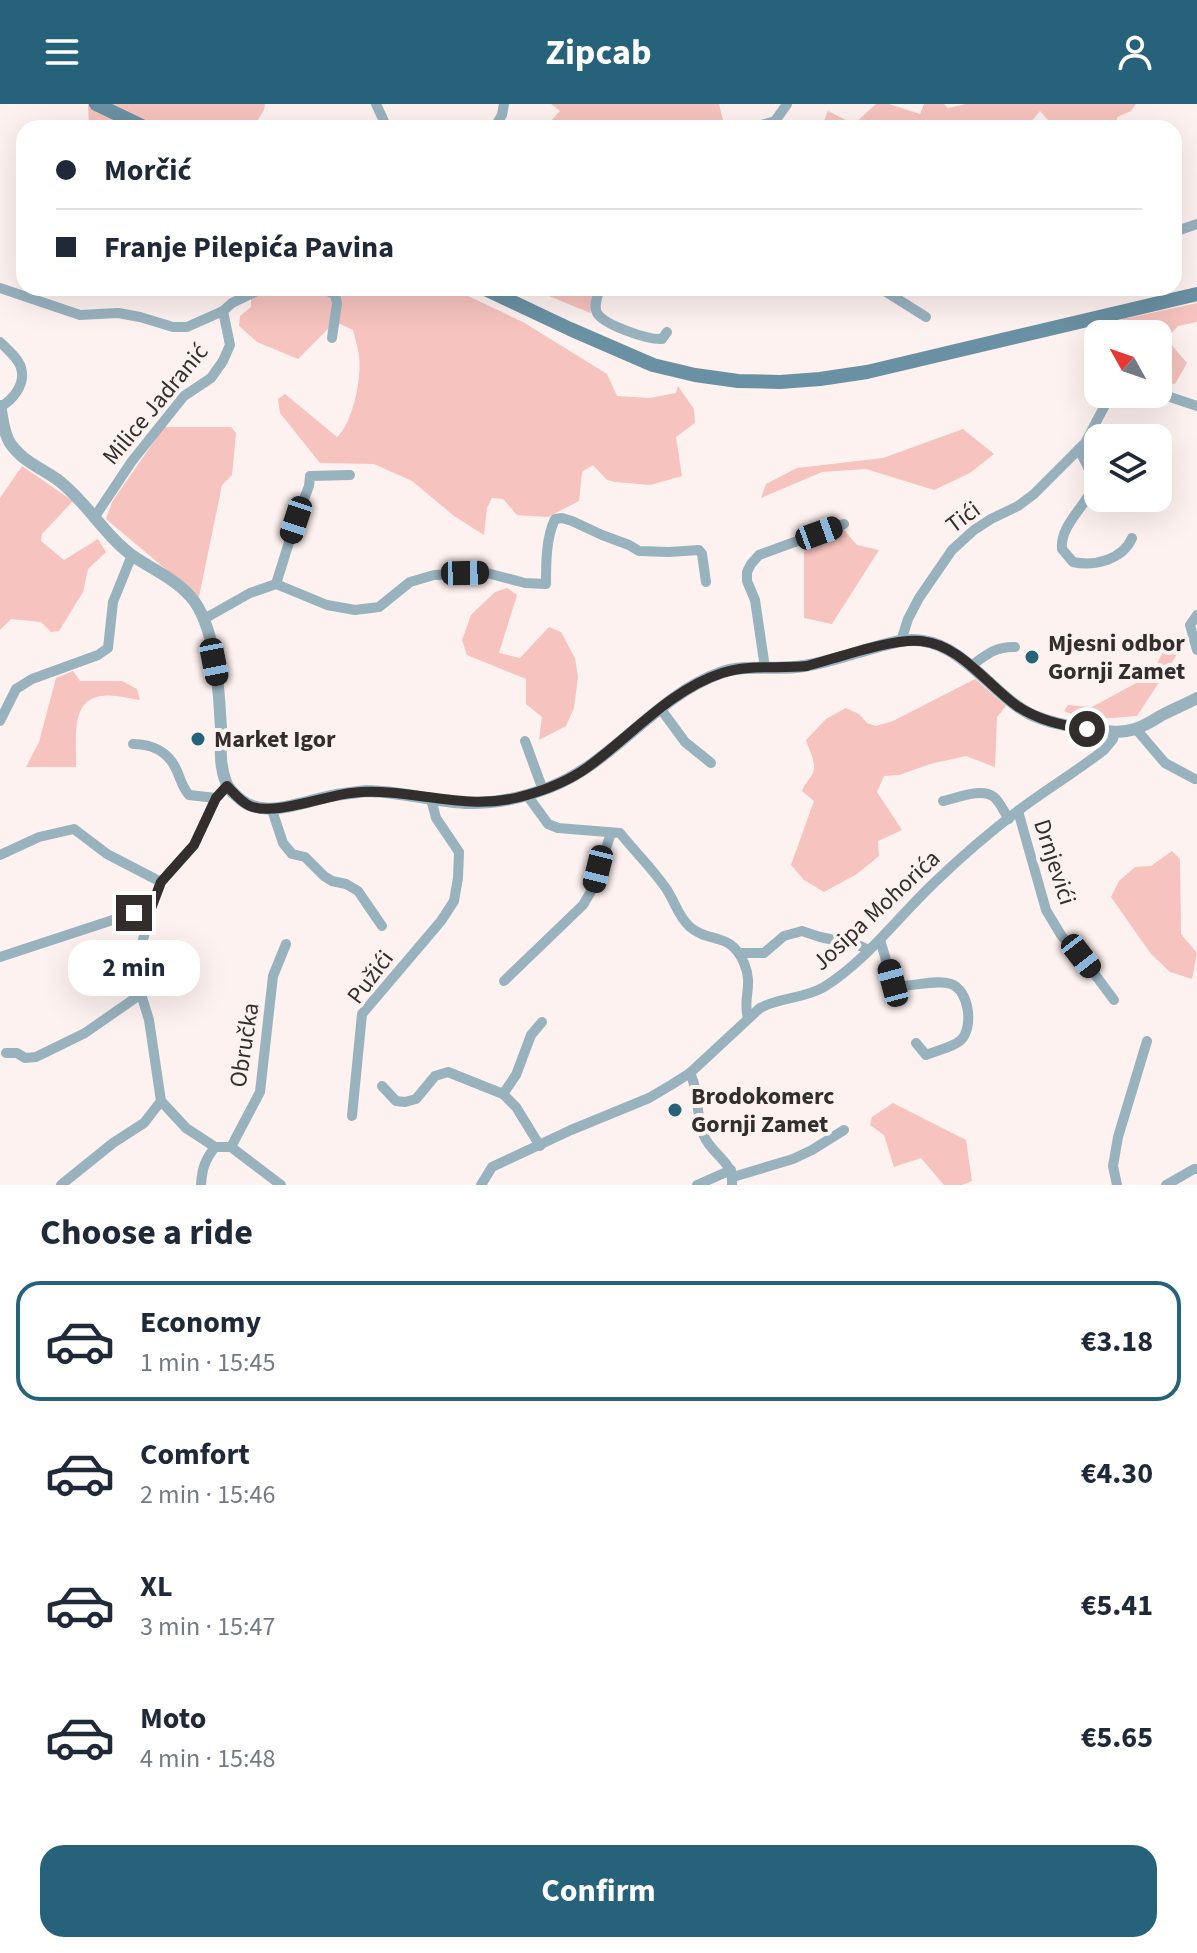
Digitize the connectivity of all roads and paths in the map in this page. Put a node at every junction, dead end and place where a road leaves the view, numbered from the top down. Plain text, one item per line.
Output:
1 (96, 104) edge
2 (129, 120) edge
3 (1197, 294) edge
4 (24, 296) edge
5 (246, 296) edge
6 (335, 296) edge
7 (500, 296) edge
8 (597, 296) edge
9 (893, 296) edge
10 (223, 311) junction
11 (926, 317) dead end
12 (667, 332) dead end
13 (332, 338) dead end
14 (0, 342) edge
15 (1172, 398) edge
16 (0, 406) edge
17 (1197, 406) edge
18 (1104, 408) edge
19 (3, 436) edge
20 (1079, 449) junction
21 (350, 475) dead end
22 (94, 518) junction
23 (844, 524) dead end
24 (1132, 538) dead end
25 (132, 555) junction
26 (706, 582) dead end
27 (276, 584) junction
28 (1197, 615) edge
29 (204, 619) junction
30 (901, 641) junction
31 (1015, 647) dead end
32 (1197, 650) edge
33 (971, 666) junction
34 (765, 668) junction
35 (1197, 698) edge
36 (660, 708) junction
37 (0, 721) edge
38 (1136, 729) junction
39 (1115, 732) junction
40 (525, 741) dead end
41 (133, 744) dead end
42 (711, 763) dead end
43 (1195, 779) dead end
44 (227, 786) junction
45 (543, 790) junction
46 (527, 795) junction
47 (216, 798) junction
48 (431, 799) junction
49 (943, 801) dead end
50 (272, 810) junction
51 (1018, 811) junction
52 (1009, 819) junction
53 (611, 833) junction
54 (0, 855) edge
55 (161, 882) junction
56 (150, 911) junction
57 (382, 926) dead end
58 (880, 940) junction
59 (286, 944) dead end
60 (869, 950) junction
61 (739, 953) junction
62 (0, 957) edge
63 (504, 981) dead end
64 (141, 994) junction
65 (1114, 1000) dead end
66 (748, 1018) junction
67 (542, 1022) dead end
68 (1147, 1041) dead end
69 (916, 1043) dead end
70 (6, 1053) dead end
71 (690, 1073) junction
72 (382, 1086) dead end
73 (503, 1094) junction
74 (161, 1101) junction
75 (352, 1116) dead end
76 (844, 1130) dead end
77 (540, 1146) junction
78 (215, 1147) junction
79 (231, 1147) junction
80 (1197, 1169) edge
81 (732, 1177) edge
82 (61, 1185) edge
83 (201, 1185) edge
84 (281, 1185) edge
85 (481, 1185) edge
86 (697, 1185) edge
87 (1117, 1185) edge
88 (1166, 1185) edge

1 - 2 main road
3 - 7 main road
4 - 10 street
5 - 10 street
6 - 13 street
8 - 12 street
9 - 11 street
10 - 22 street, Milice Jadranić
14 - 16 street
15 - 17 street
16 - 19 street
18 - 20 street, Tići
19 - 22 street
20 - 24 street
20 - 30 street, Tići
21 - 27 street
22 - 25 street
23 - 34 street
25 - 29 street
25 - 37 street
26 - 27 street
27 - 29 street
28 - 32 street
29 - 44 street
30 - 33 street
30 - 34 street
31 - 33 street
33 - 39 street
34 - 36 street
35 - 38 street
36 - 42 street
36 - 45 street
38 - 39 street
38 - 43 street
39 - 51 street, Josipa Mohorića
40 - 45 street
41 - 47 street
44 - 47 street
44 - 50 street
45 - 46 street
46 - 48 street
46 - 53 street
47 - 55 street
48 - 50 street
48 - 75 street, Pužići
49 - 52 street
50 - 57 street, Pužići
51 - 52 street, Josipa Mohorića
51 - 65 street, Drnjevići
52 - 58 street, Josipa Mohorića
53 - 61 street
53 - 63 street
54 - 55 street
55 - 56 street
56 - 62 street
56 - 64 street
58 - 60 street, Josipa Mohorića
58 - 69 street
59 - 79 street, Obručka
60 - 61 street
60 - 66 street, Josipa Mohorića
61 - 66 street
64 - 70 street
64 - 74 street
66 - 71 street, Josipa Mohorića
67 - 73 street
68 - 87 street
71 - 77 street, Josipa Mohorića
71 - 81 street
72 - 73 street
73 - 77 street
74 - 78 street
74 - 82 street
76 - 81 street
77 - 85 street, Josipa Mohorića
78 - 79 street
78 - 83 street
79 - 84 street
80 - 88 street
81 - 86 street

